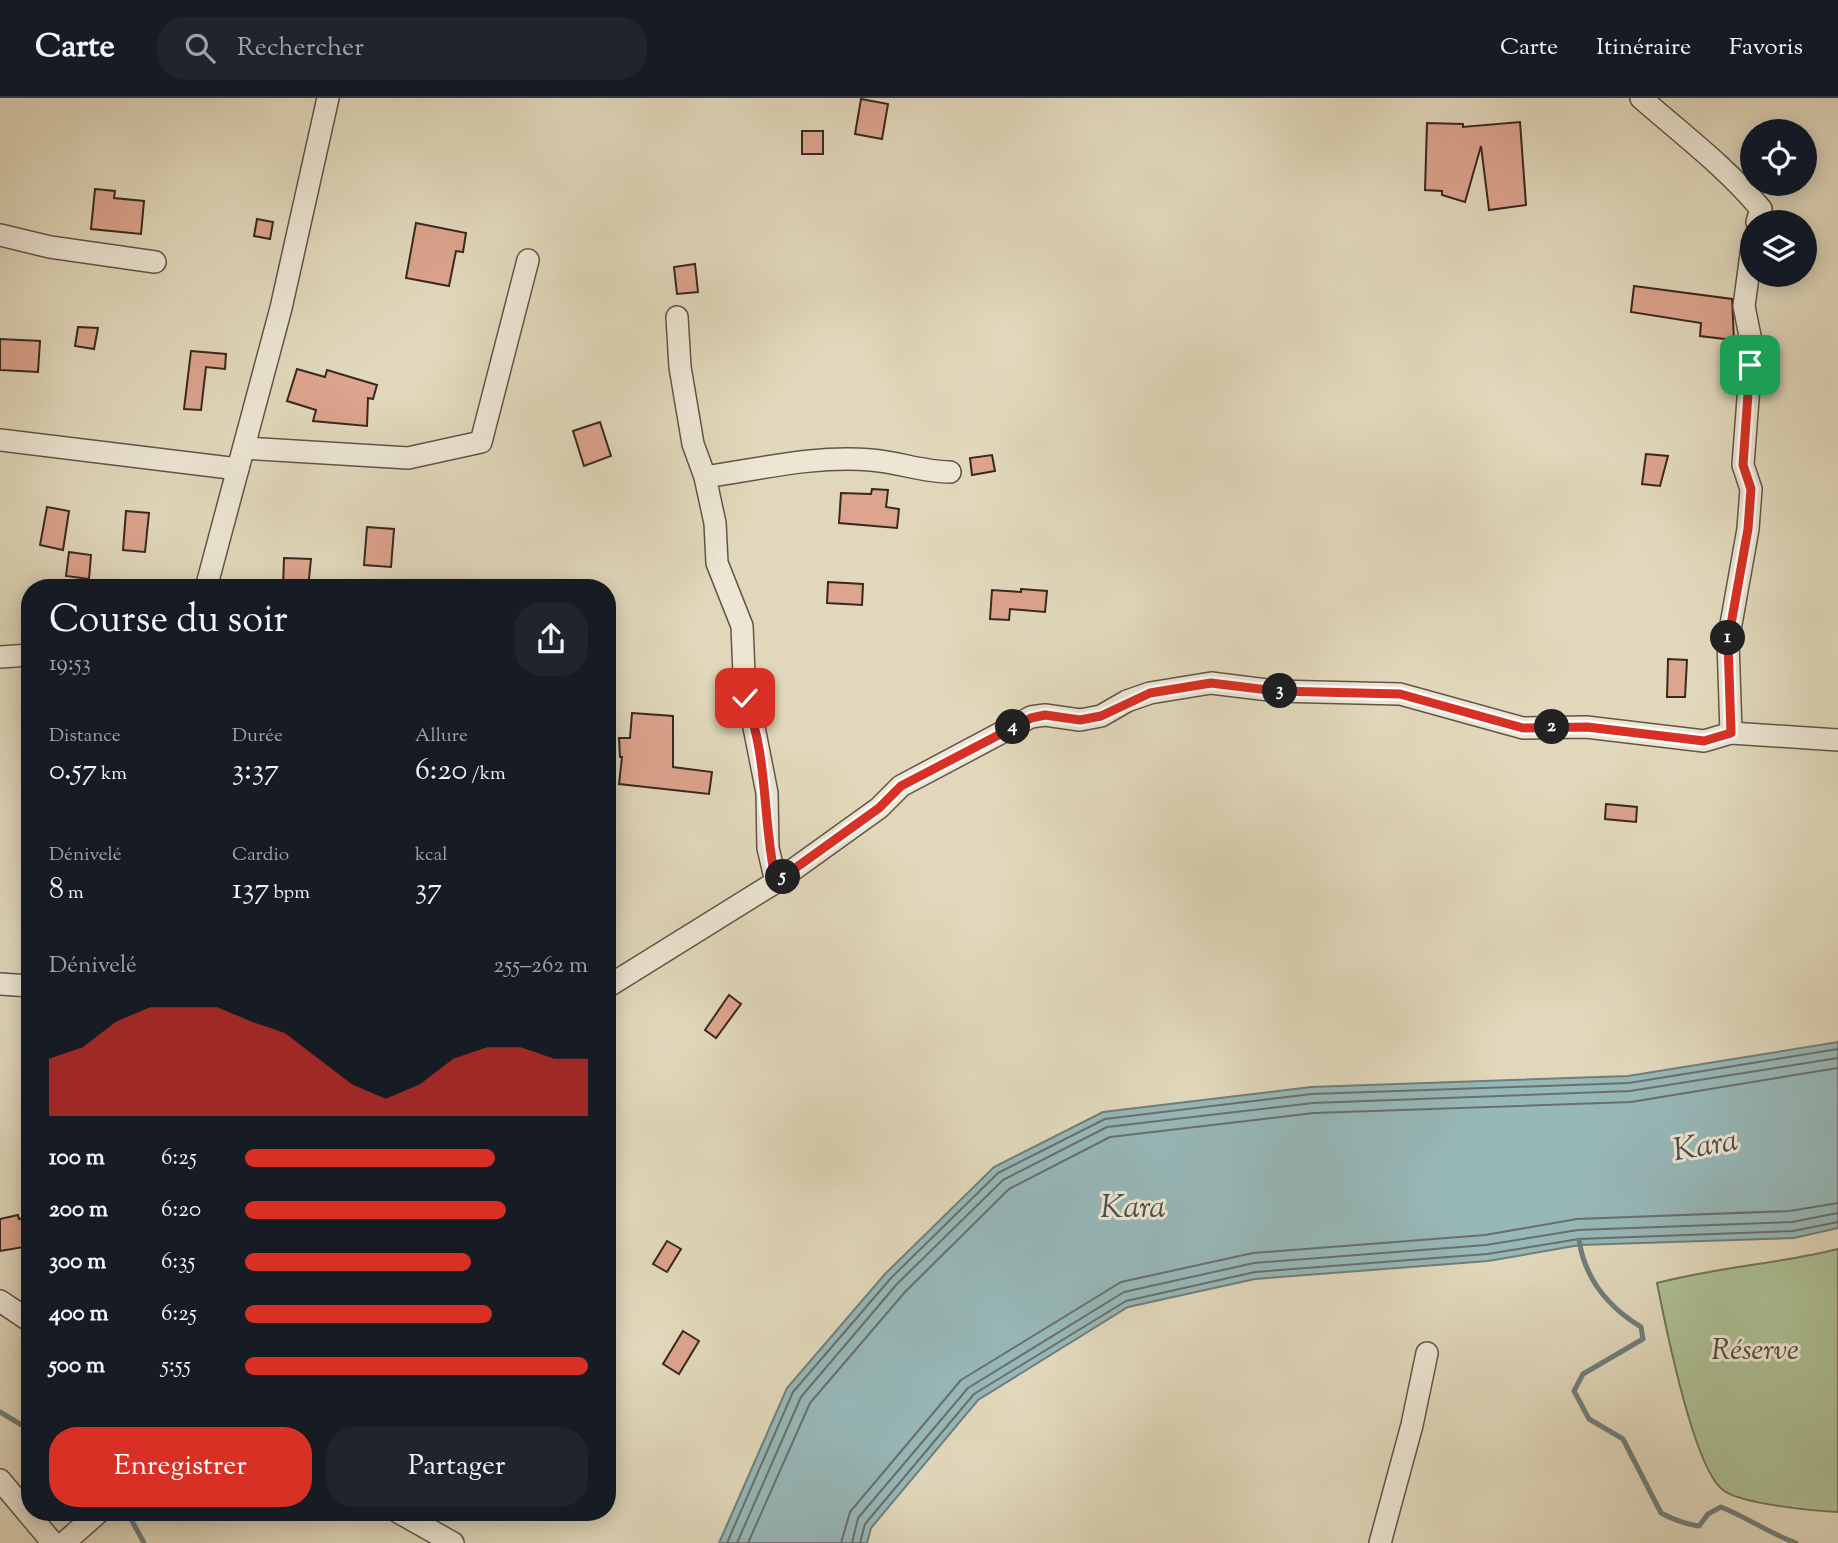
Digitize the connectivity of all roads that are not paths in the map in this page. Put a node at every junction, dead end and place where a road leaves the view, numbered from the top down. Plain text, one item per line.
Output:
1 (327, 98) edge
2 (1641, 98) edge
3 (1760, 210) edge
4 (0, 235) edge
5 (528, 261) dead end
6 (155, 262) dead end
7 (1747, 287) edge
8 (677, 317) dead end
9 (0, 440) edge
10 (244, 448) junction
11 (238, 469) junction
12 (950, 472) dead end
13 (705, 477) junction
14 (208, 579) edge
15 (21, 655) edge
16 (0, 656) edge
17 (1731, 733) junction
18 (1838, 740) edge
19 (776, 882) junction
20 (616, 981) edge
21 (0, 984) edge
22 (21, 985) edge
23 (0, 1301) edge
24 (21, 1315) edge
25 (1427, 1353) dead end
26 (0, 1480) edge
27 (21, 1505) edge
28 (34, 1521) edge
29 (89, 1521) edge
30 (414, 1521) edge
31 (53, 1543) edge
32 (64, 1543) edge
33 (453, 1543) edge
34 (1380, 1543) edge

1 - 10 street
2 - 3 street
4 - 6 street
5 - 10 street
7 - 17 street
8 - 13 street
9 - 11 street
10 - 11 street
11 - 14 street
12 - 13 street
13 - 19 street
15 - 16 street
17 - 18 street
17 - 19 street
19 - 20 street
21 - 22 street
23 - 24 street
25 - 34 street
26 - 27 street
28 - 31 street
29 - 32 street
30 - 33 street

